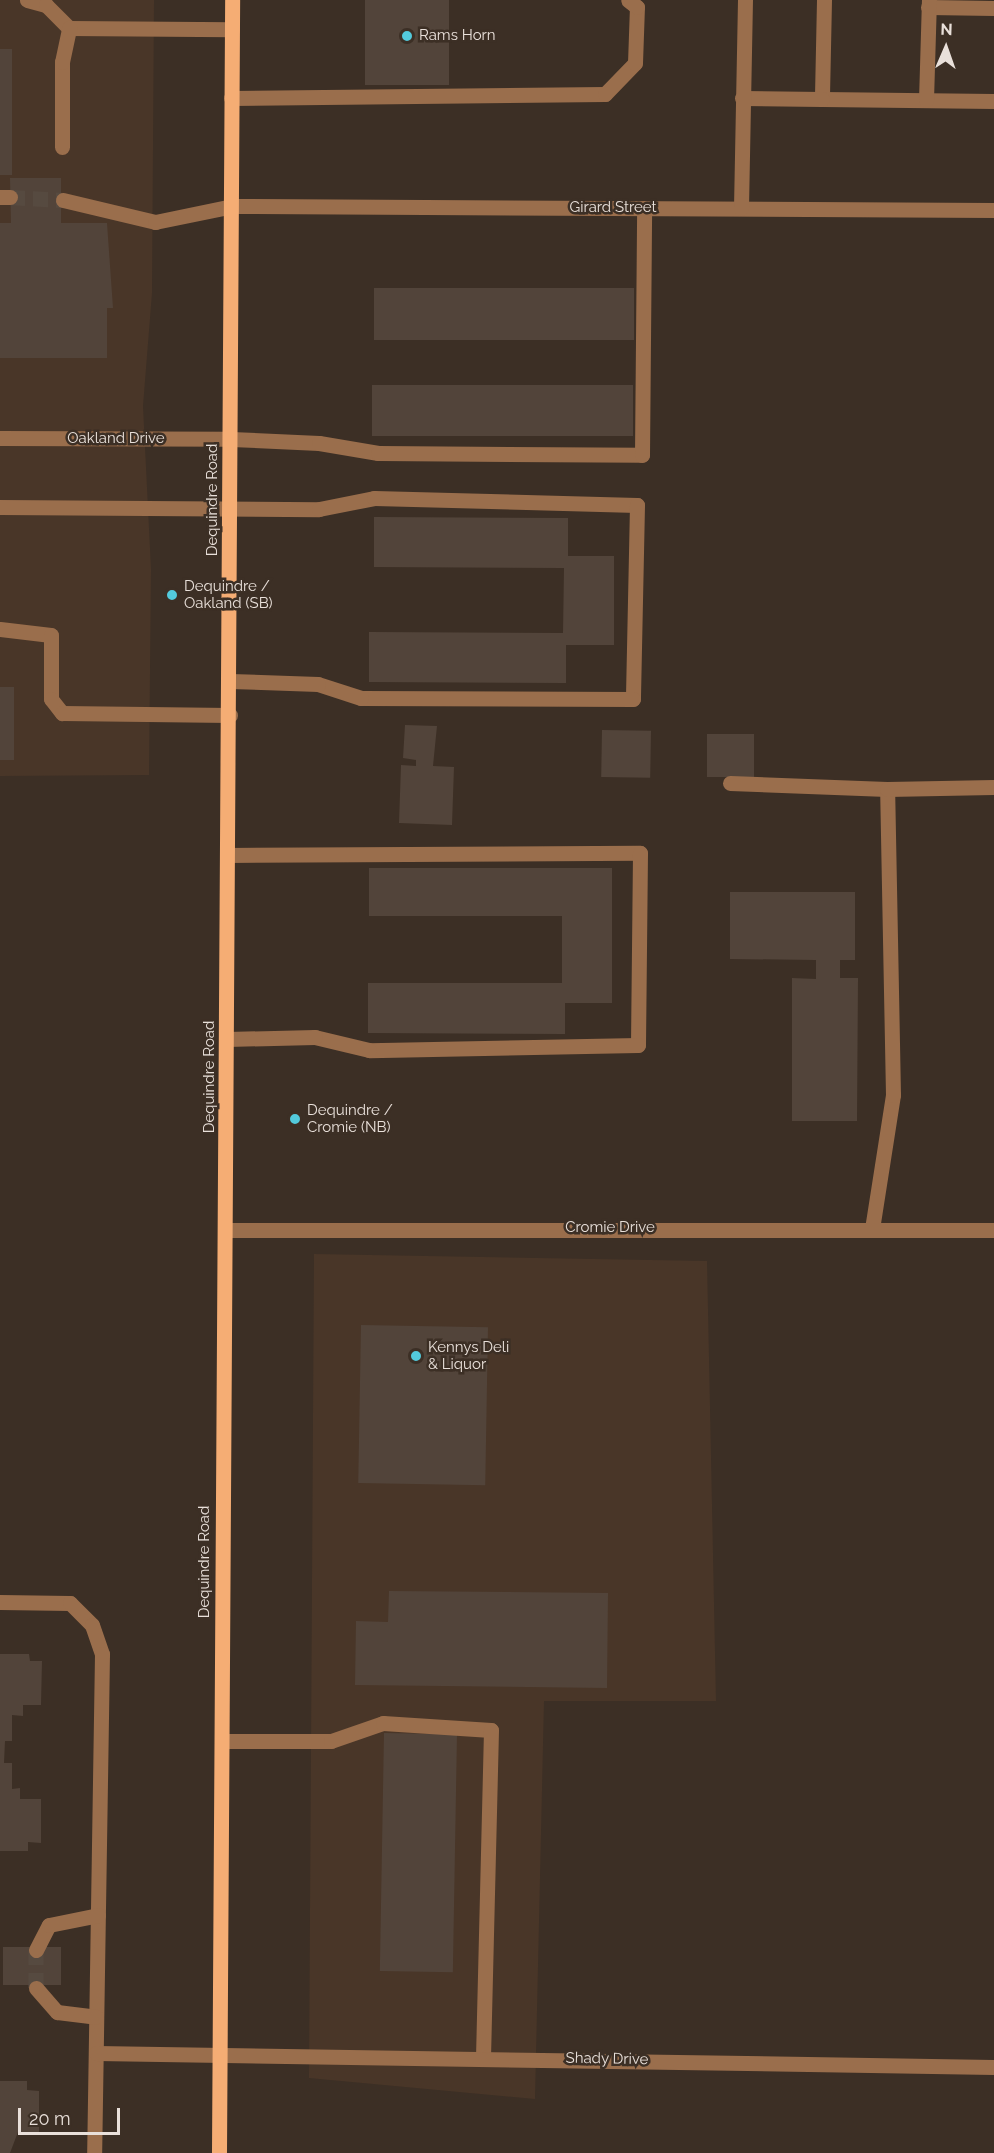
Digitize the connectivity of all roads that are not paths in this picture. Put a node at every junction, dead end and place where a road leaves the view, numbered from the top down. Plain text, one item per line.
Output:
1 (27, 0) edge
2 (232, 0) edge
3 (628, 0) edge
4 (745, 0) edge
5 (824, 0) edge
6 (928, 3) edge
7 (994, 8) edge
8 (69, 28) junction
9 (232, 29) junction
10 (231, 98) junction
11 (742, 98) junction
12 (822, 99) junction
13 (926, 100) junction
14 (994, 101) edge
15 (62, 147) dead end
16 (63, 200) tunnel mouth
17 (233, 206) junction
18 (644, 208) junction
19 (741, 208) junction
20 (994, 210) edge
21 (0, 438) edge
22 (231, 439) junction
23 (0, 507) edge
24 (230, 510) junction
25 (0, 629) edge
26 (230, 681) junction
27 (230, 715) junction
28 (730, 783) dead end
29 (994, 787) edge
30 (886, 789) junction
31 (227, 855) junction
32 (227, 1039) junction
33 (872, 1229) junction
34 (227, 1230) junction
35 (994, 1230) edge
36 (0, 1602) edge
37 (222, 1741) junction
38 (98, 1915) junction
39 (36, 1950) tunnel mouth
40 (36, 1988) tunnel mouth
41 (96, 2017) junction
42 (96, 2053) junction
43 (220, 2054) junction
44 (483, 2057) junction
45 (994, 2067) edge
46 (94, 2153) edge
47 (219, 2153) edge

1 - 8 street
2 - 9 main road, Dequindre Road
3 - 10 street
4 - 11 street
5 - 12 street
6 - 7 street
6 - 13 street
8 - 9 street
8 - 15 street
9 - 10 main road, Dequindre Road
10 - 17 main road, Dequindre Road
11 - 12 street
11 - 19 street
12 - 13 street
13 - 14 street
16 - 17 street, Girard Street
17 - 18 street, Girard Street
17 - 22 main road, Dequindre Road
18 - 19 street, Girard Street
18 - 22 street, Oakland Drive
19 - 20 street, Girard Street
21 - 22 street, Oakland Drive
22 - 24 main road, Dequindre Road
23 - 24 street
24 - 26 main road, Dequindre Road
24 - 26 street
25 - 27 street
26 - 27 main road, Dequindre Road
27 - 31 main road, Dequindre Road
28 - 30 street
29 - 30 street
30 - 33 street
31 - 32 main road, Dequindre Road
31 - 32 street
32 - 34 main road, Dequindre Road
33 - 34 street, Cromie Drive
33 - 35 street, Cromie Drive
34 - 37 main road, Dequindre Road
36 - 38 street
37 - 43 main road, Dequindre Road
37 - 44 street
38 - 39 street
38 - 41 street
40 - 41 street
41 - 42 street
42 - 43 street, Shady Drive
42 - 46 street
43 - 44 street, Shady Drive
43 - 47 main road, Dequindre Road
44 - 45 street, Shady Drive

